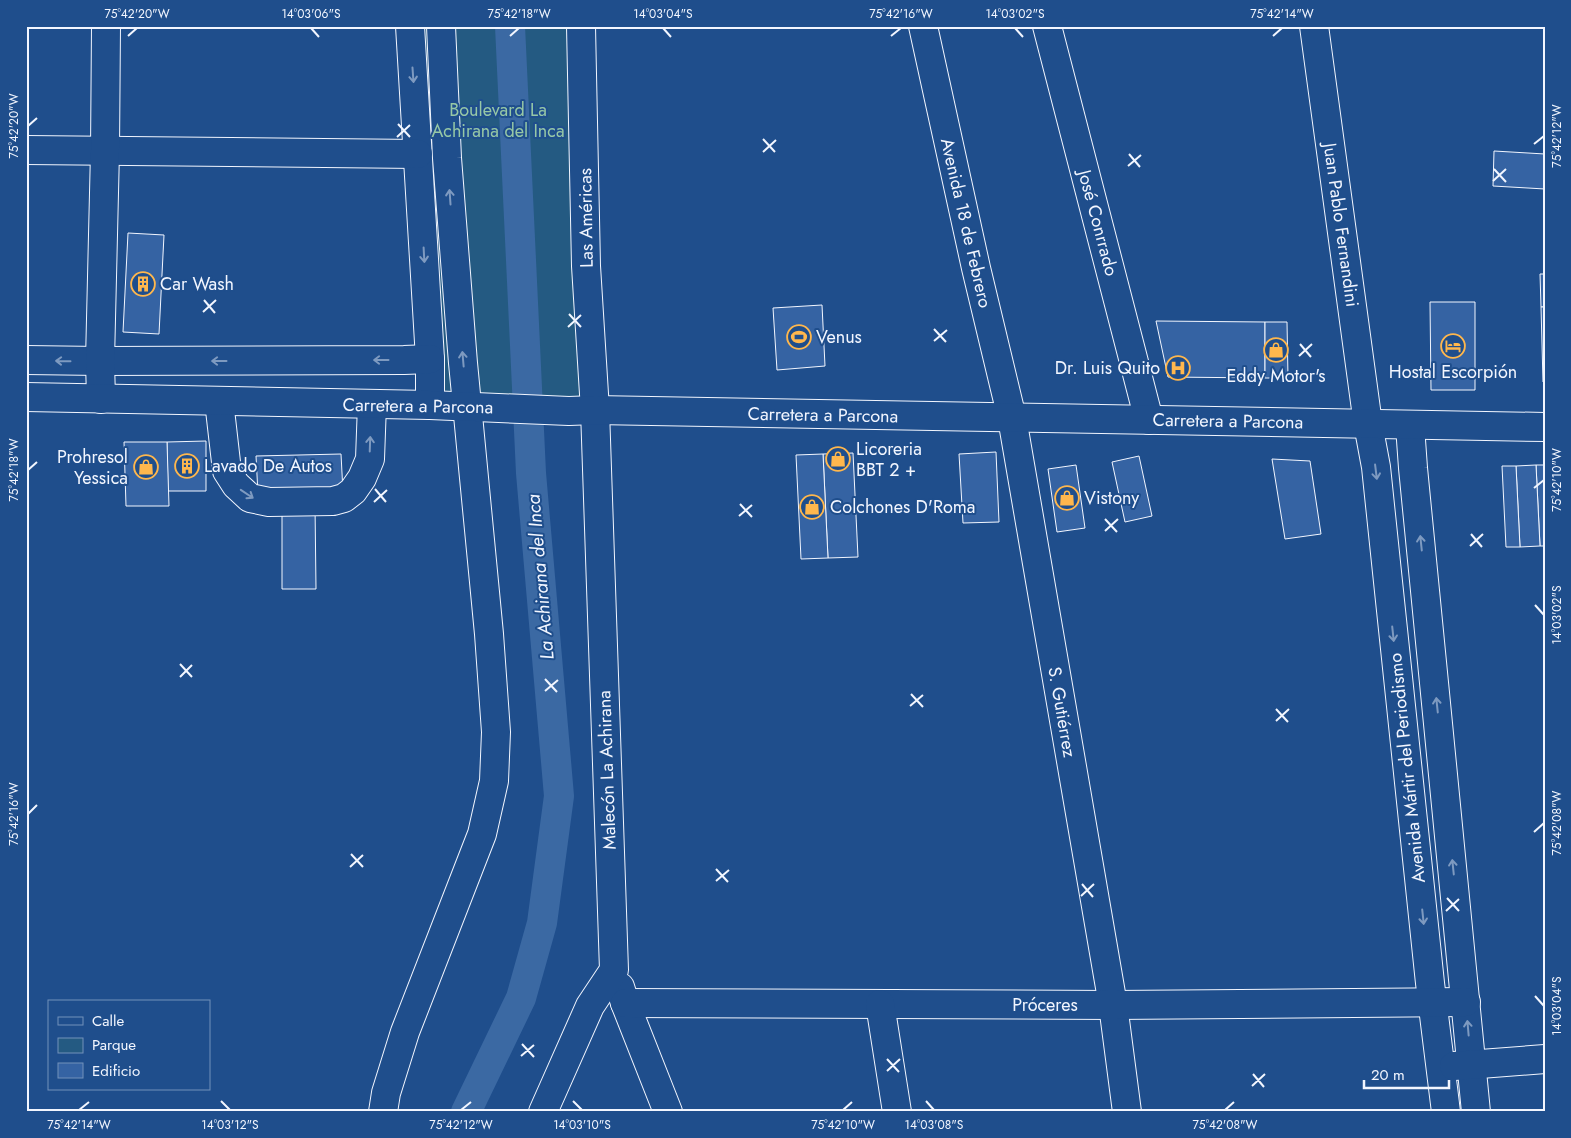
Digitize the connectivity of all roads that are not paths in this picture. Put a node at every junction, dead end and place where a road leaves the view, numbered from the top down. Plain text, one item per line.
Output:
1 (106, 26) edge
2 (410, 26) edge
3 (442, 26) edge
4 (581, 26) edge
5 (923, 26) edge
6 (1048, 26) edge
7 (1314, 26) edge
8 (26, 150) edge
9 (105, 151) junction
10 (418, 154) junction
11 (430, 359) junction
12 (26, 360) edge
13 (100, 362) junction
14 (26, 397) edge
15 (101, 399) junction
16 (219, 401) junction
17 (372, 404) junction
18 (430, 405) junction
19 (468, 408) junction
20 (582, 411) junction
21 (1012, 418) junction
22 (1149, 420) junction
23 (1368, 424) junction
24 (1410, 426) junction
25 (1545, 427) edge
26 (614, 970) junction
27 (1432, 1002) junction
28 (1466, 1002) junction
29 (624, 1003) junction
30 (880, 1004) junction
31 (1113, 1006) junction
32 (1545, 1059) edge
33 (1471, 1065) junction
34 (1441, 1066) junction
35 (383, 1112) edge
36 (542, 1112) edge
37 (668, 1112) edge
38 (897, 1112) edge
39 (1127, 1112) edge
40 (1446, 1112) edge
41 (1476, 1112) edge

1 - 9 street
2 -> 10 street
19 -> 3 street
4 - 20 street, Las Américas
5 - 21 street, Avenida 18 de Febrero
6 - 22 street, José Conrrado
7 - 23 street, Juan Pablo Fernandini
8 - 9 street
9 - 10 street
9 - 13 street
10 -> 11 street
11 -> 13 street
11 - 18 street
13 -> 12 street
13 - 15 street
14 - 15 street, Carretera a Parcona
15 - 16 street, Carretera a Parcona
16 - 17 street, Carretera a Parcona
16 -> 17 street
17 - 18 street, Carretera a Parcona
18 - 19 street, Carretera a Parcona
19 - 20 street, Carretera a Parcona
19 - 35 street
20 - 21 street, Carretera a Parcona
20 - 26 street, Malecón La Achirana
21 - 22 street, Carretera a Parcona
21 - 31 street, S. Gutiérrez
22 - 23 street, Carretera a Parcona
23 - 24 street, Carretera a Parcona
23 -> 27 street, Avenida Mártir del Periodismo
24 - 25 street, Carretera a Parcona
28 -> 24 street, Avenida Mártir del Periodismo
26 - 29 street, Malecón La Achirana
26 - 36 street
27 - 28 street, Próceres
27 - 31 street, Próceres
27 - 34 street, Avenida Mártir del Periodismo
33 -> 28 street, Avenida Mártir del Periodismo
29 - 30 street, Próceres
29 - 37 street, Malecón La Achirana
30 - 31 street, Próceres
30 - 38 street
31 - 39 street, S. Gutiérrez
32 - 33 street
33 - 34 street
33 - 41 street, Avenida Mártir del Periodismo
34 - 40 street, Avenida Mártir del Periodismo

